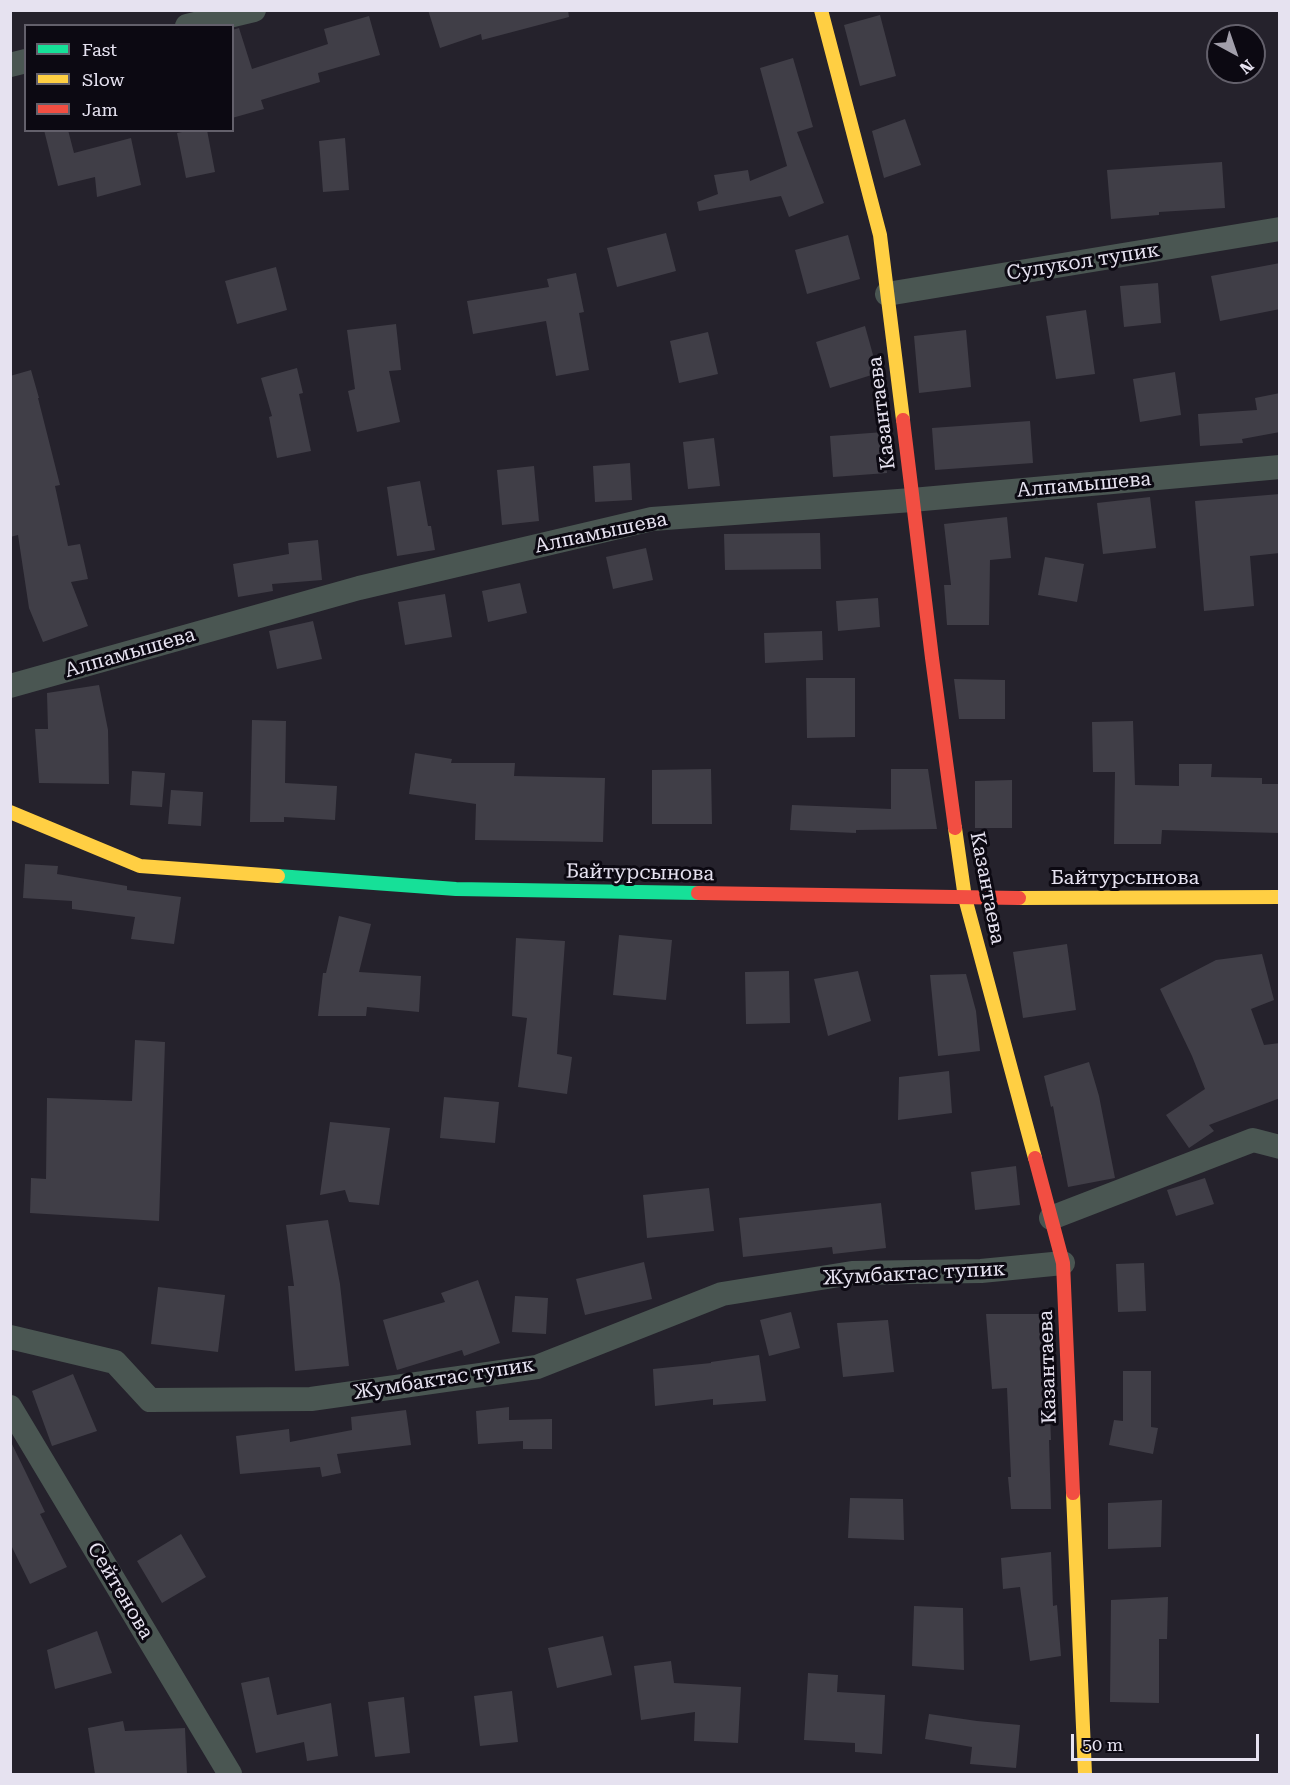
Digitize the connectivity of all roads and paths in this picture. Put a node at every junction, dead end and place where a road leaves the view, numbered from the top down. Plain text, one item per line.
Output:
1 (254, 10) edge
2 (821, 10) edge
3 (195, 24) edge
4 (1280, 229) edge
5 (887, 294) junction
6 (1280, 467) edge
7 (912, 500) junction
8 (10, 686) edge
9 (10, 812) edge
10 (1280, 897) edge
11 (965, 898) junction
12 (1280, 1147) edge
13 (1051, 1218) junction
14 (1063, 1263) junction
15 (10, 1337) edge
16 (10, 1407) edge
17 (230, 1774) edge
18 (1085, 1774) edge

1 - 3 street
2 - 5 street, Казантаева
4 - 5 street, Сулукол тупик
5 - 7 street, Казантаева
6 - 7 street, Алпамышева
7 - 8 street, Алпамышева
7 - 11 street, Казантаева
9 - 11 street, Байтурсынова
10 - 11 street, Байтурсынова
11 - 13 street, Казантаева
12 - 13 street
13 - 14 street, Казантаева
14 - 15 street, Жумбактас тупик
14 - 18 street, Казантаева
16 - 17 street, Сейтенова

